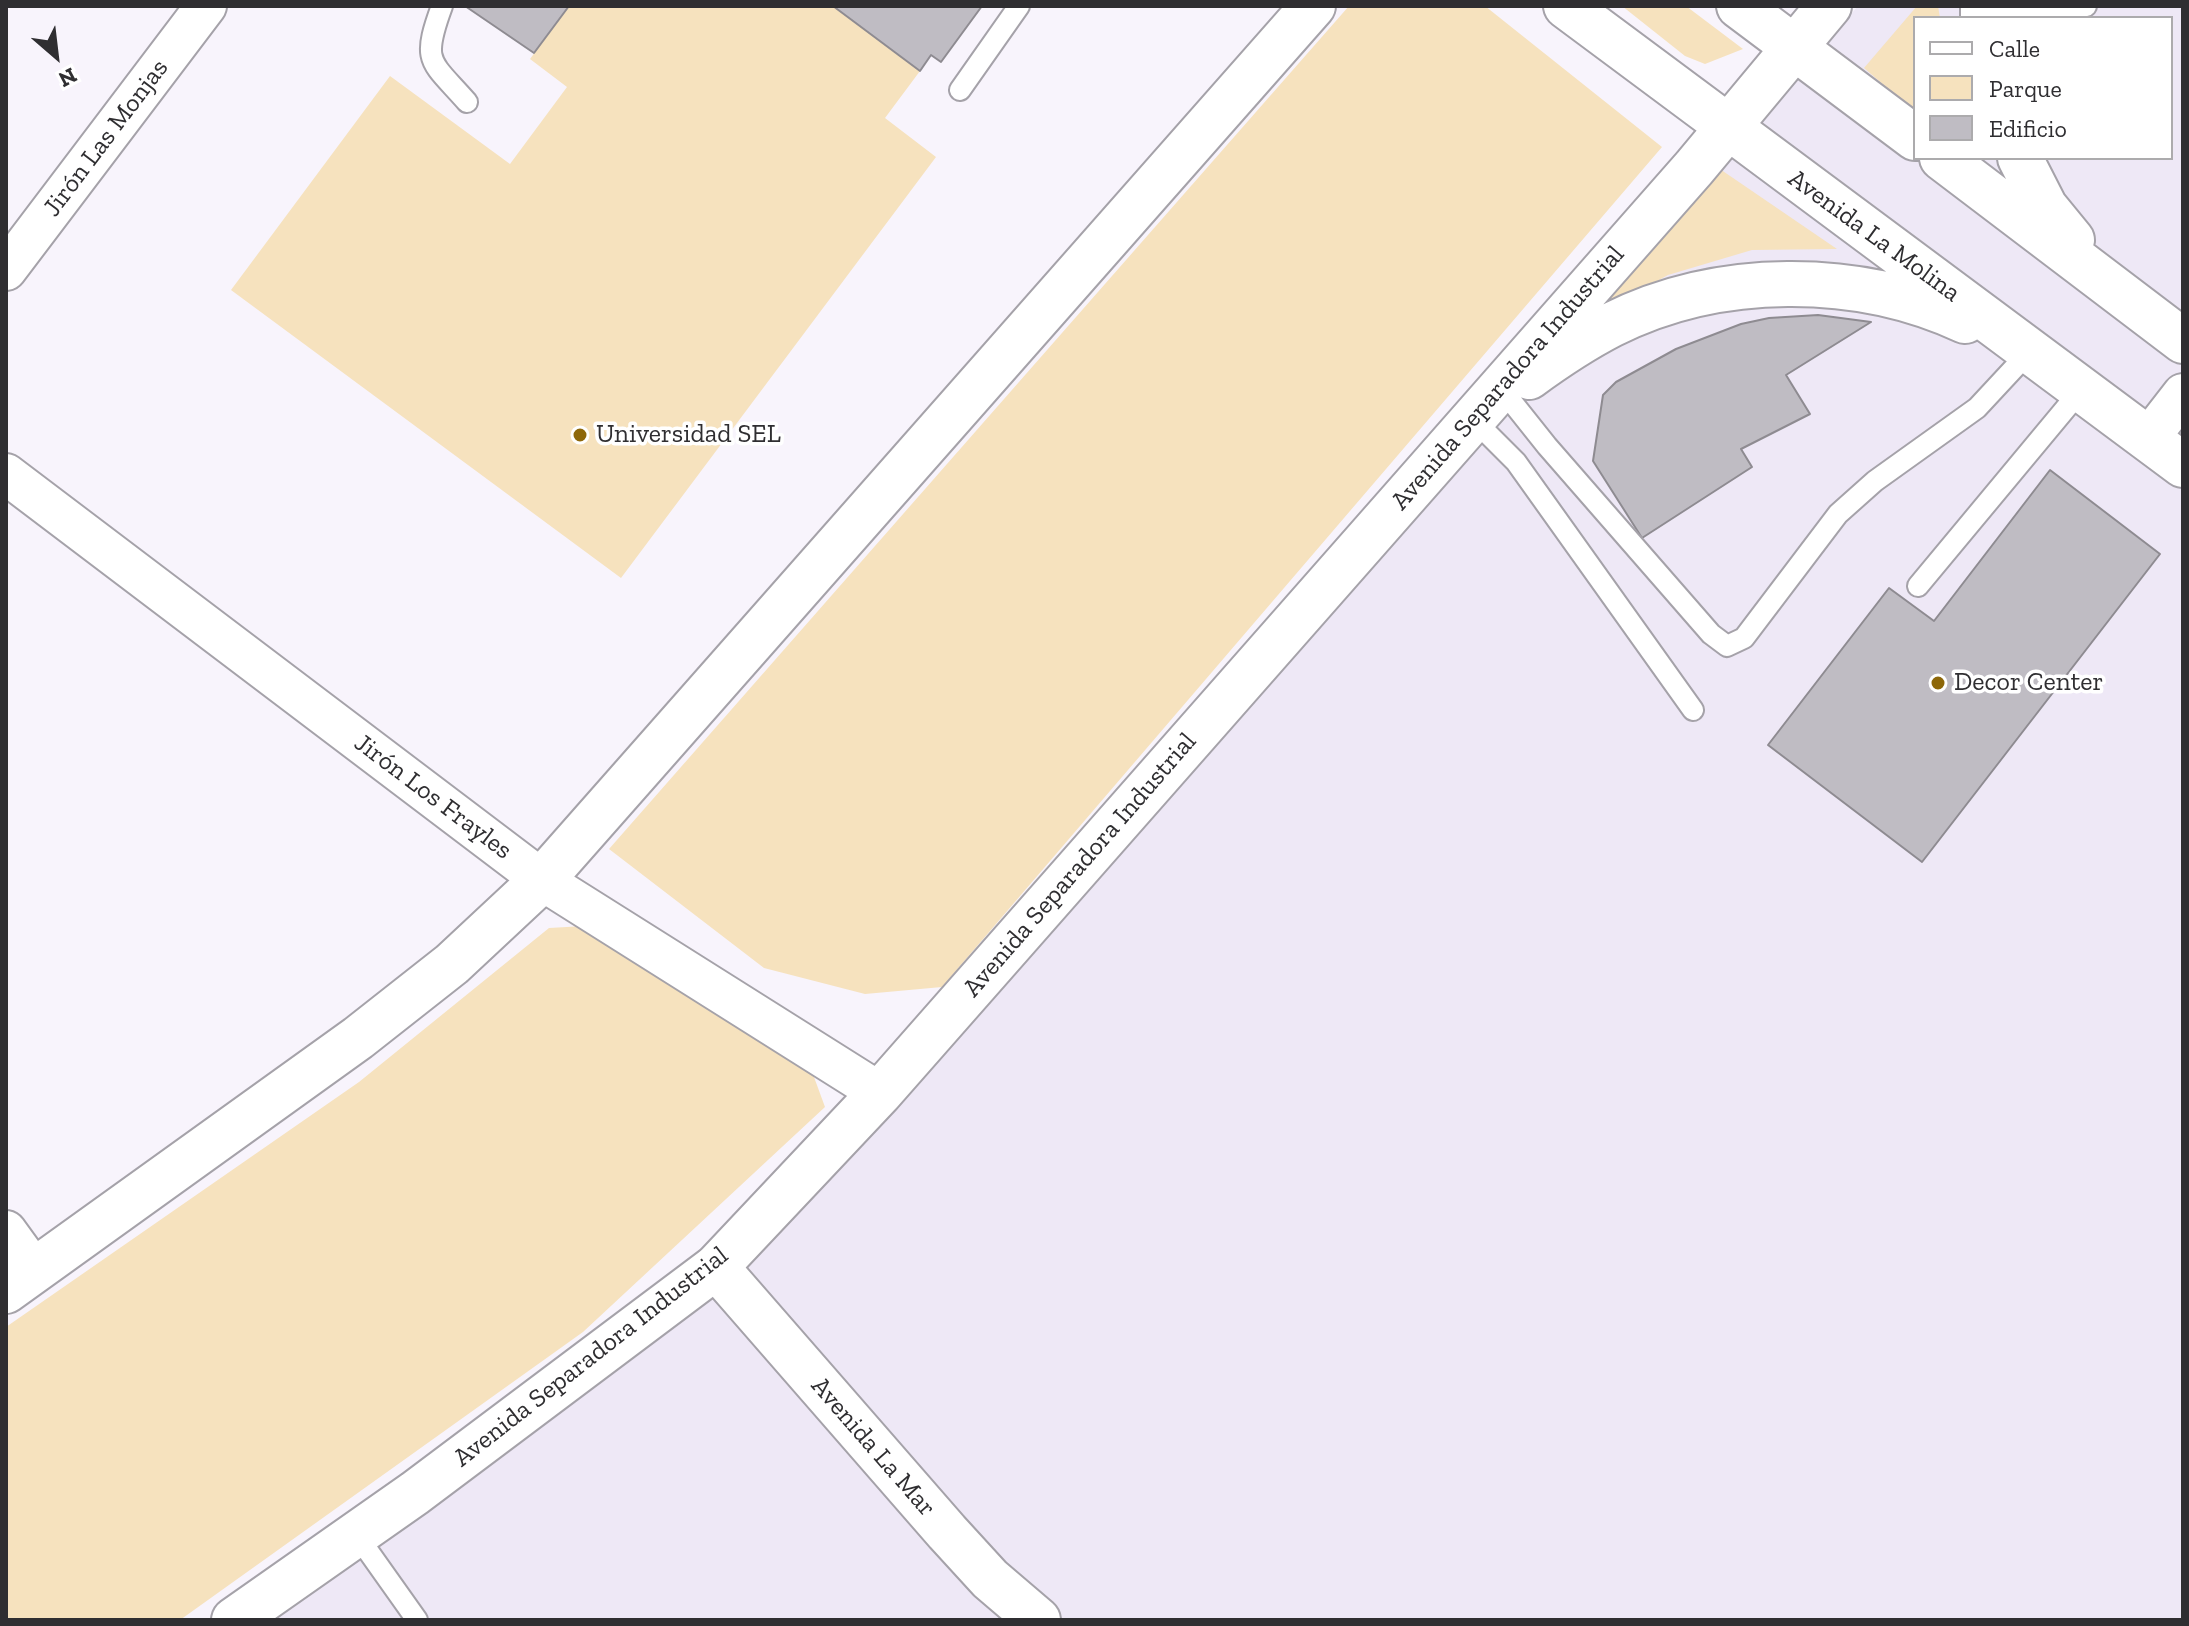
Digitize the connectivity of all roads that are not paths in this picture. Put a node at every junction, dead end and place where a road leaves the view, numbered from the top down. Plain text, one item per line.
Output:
1 (206, 6) edge
2 (442, 6) edge
3 (1019, 6) edge
4 (1313, 6) edge
5 (1566, 6) edge
6 (1739, 6) edge
7 (1829, 6) edge
8 (2086, 6) edge
9 (2006, 16) edge
10 (1794, 48) junction
11 (960, 90) dead end
12 (467, 102) dead end
13 (1728, 128) junction
14 (1913, 137) edge
15 (1945, 160) edge
16 (2021, 160) edge
17 (6, 270) edge
18 (2101, 277) junction
19 (2183, 341) edge
20 (2030, 351) junction
21 (2081, 390) junction
22 (2183, 394) edge
23 (1492, 400) junction
24 (2148, 439) junction
25 (2183, 465) edge
26 (6, 474) edge
27 (1918, 586) dead end
28 (1693, 710) dead end
29 (542, 880) junction
30 (880, 1093) junction
31 (6, 1231) edge
32 (716, 1267) junction
33 (20, 1281) edge
34 (356, 1534) junction
35 (234, 1620) edge
36 (417, 1620) edge
37 (1038, 1620) edge

1 - 17 street, Jirón Las Monjas
2 - 12 lane
3 - 11 lane
4 - 29 main road
5 - 13 main road, Avenida La Molina
6 - 10 main road
7 - 10 main road, Avenida Separadora Industrial
8 - 9 lane
10 - 13 main road, Avenida Separadora Industrial
10 - 14 main road
13 - 20 main road, Avenida La Molina
13 - 23 main road, Avenida Separadora Industrial
15 - 18 main road
16 - 18 main road
18 - 19 main road
20 - 21 main road, Avenida La Molina
20 - 23 main road
20 - 23 lane
21 - 24 main road, Avenida La Molina
21 - 27 lane
22 - 24 street
23 - 28 lane
23 - 30 main road, Avenida Separadora Industrial
24 - 25 main road, Avenida La Molina
26 - 29 street, Jirón Los Frayles
29 - 30 street, Jirón Los Frayles
29 - 33 main road
30 - 32 main road, Avenida Separadora Industrial
31 - 33 street
32 - 34 main road, Avenida Separadora Industrial
32 - 37 main road, Avenida La Mar
34 - 35 main road, Avenida Separadora Industrial
34 - 36 lane

